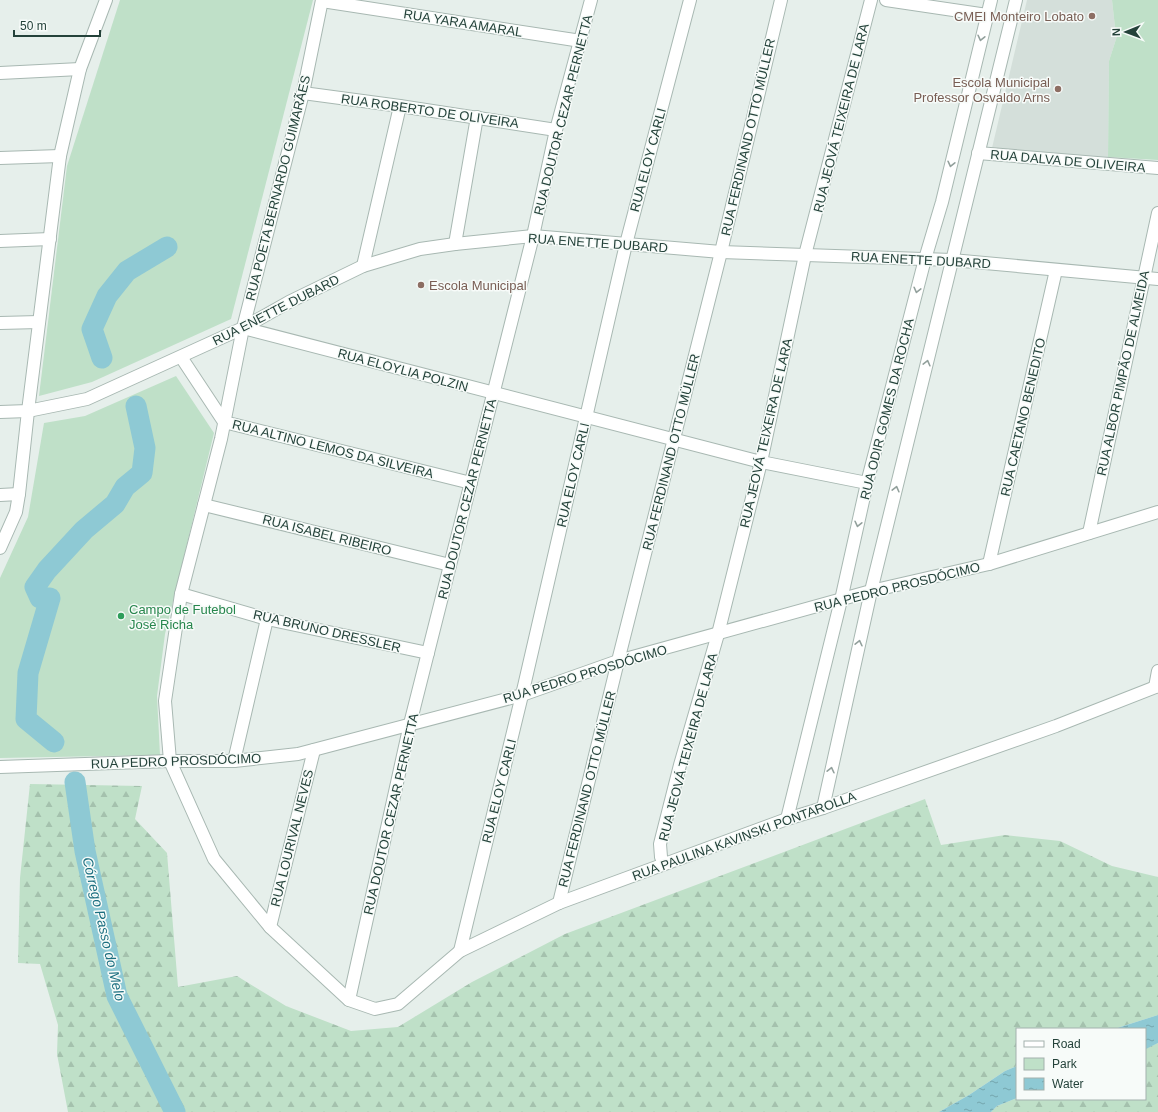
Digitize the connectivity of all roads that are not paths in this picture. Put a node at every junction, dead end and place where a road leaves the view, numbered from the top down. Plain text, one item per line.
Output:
1 (106, 0) edge
2 (591, 0) edge
3 (690, 0) edge
4 (781, 0) edge
5 (871, 0) edge
6 (886, 0) edge
7 (990, 0) edge
8 (1016, 0) edge
9 (322, 1) edge
10 (987, 15) junction
11 (581, 41) junction
12 (80, 69) junction
13 (0, 73) edge
14 (303, 93) junction
15 (400, 106) junction
16 (477, 117) junction
17 (556, 130) junction
18 (978, 153) junction
19 (60, 156) junction
20 (0, 158) edge
21 (1158, 168) edge
22 (1158, 213) edge
23 (533, 236) junction
24 (50, 239) junction
25 (0, 241) edge
26 (455, 244) junction
27 (626, 244) junction
28 (721, 252) junction
29 (805, 254) junction
30 (924, 259) junction
31 (952, 260) junction
32 (363, 266) junction
33 (1056, 270) junction
34 (1143, 278) junction
35 (1158, 279) edge
36 (39, 322) junction
37 (0, 323) edge
38 (243, 328) junction
39 (181, 357) junction
40 (493, 394) junction
41 (28, 411) junction
42 (0, 412) edge
43 (586, 418) junction
44 (224, 422) junction
45 (673, 440) junction
46 (761, 462) junction
47 (471, 483) junction
48 (867, 483) junction
49 (19, 494) junction
50 (0, 495) edge
51 (204, 505) junction
52 (1158, 512) edge
53 (1089, 533) junction
54 (0, 548) edge
55 (989, 564) junction
56 (450, 565) junction
57 (871, 591) junction
58 (181, 594) junction
59 (841, 600) junction
60 (267, 618) junction
61 (718, 634) junction
62 (428, 653) junction
63 (618, 661) junction
64 (1158, 671) edge
65 (1156, 686) edge
66 (522, 695) junction
67 (410, 724) junction
68 (314, 750) junction
69 (170, 761) junction
70 (234, 761) junction
71 (0, 767) edge
72 (823, 808) junction
73 (787, 819) junction
74 (664, 864) junction
75 (560, 903) junction
76 (270, 927) junction
77 (460, 951) junction
78 (349, 1000) junction

1 - 12 street
2 - 11 street, RUA DOUTOR CEZAR PERNETTA
3 - 27 street, RUA ELOY CARLI
4 - 28 street, RUA FERDINAND OTTO MÜLLER
5 - 29 street, RUA JEOVÁ TEIXEIRA DE LARA
6 - 10 street
7 - 10 street, RUA ODIR GOMES DA ROCHA
8 - 18 street, RUA ODIR GOMES DA ROCHA
9 - 11 street, RUA YARA AMARAL
9 - 14 street, RUA POETA BERNARDO GUIMARÃES
10 -> 30 street, RUA ODIR GOMES DA ROCHA
11 - 17 street, RUA DOUTOR CEZAR PERNETTA
12 - 13 street
12 - 19 street
14 - 15 street, RUA ROBERTO DE OLIVEIRA
14 - 38 street, RUA POETA BERNARDO GUIMARÃES
15 - 16 street, RUA ROBERTO DE OLIVEIRA
15 - 32 street
16 - 17 street, RUA ROBERTO DE OLIVEIRA
16 - 26 street
17 - 23 street, RUA DOUTOR CEZAR PERNETTA
18 - 21 street, RUA DALVA DE OLIVEIRA
18 - 31 street, RUA ODIR GOMES DA ROCHA
19 - 20 street
19 - 24 street
22 - 34 street, RUA ALBOR PIMPÃO DE ALMEIDA
23 - 26 street, RUA ENETTE DUBARD
23 - 27 street, RUA ENETTE DUBARD
23 - 40 street, RUA DOUTOR CEZAR PERNETTA
24 - 25 street
24 - 36 street
26 - 32 street, RUA ENETTE DUBARD
27 - 28 street, RUA ENETTE DUBARD
27 - 43 street, RUA ELOY CARLI
28 - 29 street, RUA ENETTE DUBARD
28 - 45 street, RUA FERDINAND OTTO MÜLLER
29 - 30 street, RUA ENETTE DUBARD
29 - 46 street, RUA JEOVÁ TEIXEIRA DE LARA
30 - 31 street, RUA ENETTE DUBARD
30 -> 48 street, RUA ODIR GOMES DA ROCHA
31 - 33 street, RUA ENETTE DUBARD
57 -> 31 street, RUA ODIR GOMES DA ROCHA
32 - 38 street, RUA ENETTE DUBARD
33 - 34 street, RUA ENETTE DUBARD
33 - 55 street, RUA CAETANO BENEDITO
34 - 35 street, RUA ENETTE DUBARD
34 - 53 street, RUA ALBOR PIMPÃO DE ALMEIDA
36 - 37 street
36 - 41 street
38 - 39 street, RUA ENETTE DUBARD
38 - 40 street, RUA ELOYLIA POLZIN
38 - 44 street, RUA POETA BERNARDO GUIMARÃES
39 - 41 street, RUA ENETTE DUBARD
39 - 44 street, RUA ALTINO LEMOS DA SILVEIRA
40 - 43 street, RUA ELOYLIA POLZIN
40 - 47 street, RUA DOUTOR CEZAR PERNETTA
41 - 42 street, RUA ENETTE DUBARD
41 - 49 street
43 - 45 street, RUA ELOYLIA POLZIN
43 - 66 street, RUA ELOY CARLI
44 - 47 street, RUA ALTINO LEMOS DA SILVEIRA
44 - 51 street, RUA POETA BERNARDO GUIMARÃES
45 - 46 street, RUA ELOYLIA POLZIN
45 - 63 street, RUA FERDINAND OTTO MÜLLER
46 - 48 street, RUA ELOYLIA POLZIN
46 - 61 street, RUA JEOVÁ TEIXEIRA DE LARA
47 - 56 street, RUA DOUTOR CEZAR PERNETTA
48 -> 59 street, RUA ODIR GOMES DA ROCHA
49 - 50 street
49 - 54 street
51 - 56 street, RUA ISABEL RIBEIRO
51 - 58 street, RUA POETA BERNARDO GUIMARÃES
52 - 53 street, RUA PEDRO PROSDÓCIMO
53 - 55 street, RUA PEDRO PROSDÓCIMO
55 - 57 street, RUA PEDRO PROSDÓCIMO
56 - 62 street, RUA DOUTOR CEZAR PERNETTA
57 - 59 street, RUA PEDRO PROSDÓCIMO
72 -> 57 street, RUA ODIR GOMES DA ROCHA
58 - 60 street, RUA BRUNO DRESSLER
58 - 69 street, RUA POETA BERNARDO GUIMARÃES
59 - 61 street, RUA PEDRO PROSDÓCIMO
59 - 73 street, RUA ODIR GOMES DA ROCHA
60 - 62 street, RUA BRUNO DRESSLER
60 - 70 street
61 - 63 street, RUA PEDRO PROSDÓCIMO
61 - 74 street, RUA JEOVÁ TEIXEIRA DE LARA
62 - 67 street, RUA DOUTOR CEZAR PERNETTA
63 - 66 street, RUA PEDRO PROSDÓCIMO
63 - 75 street, RUA FERDINAND OTTO MÜLLER
64 - 65 street
65 - 72 street, RUA PAULINA KAVINSKI PONTAROLLA
66 - 67 street, RUA PEDRO PROSDÓCIMO
66 - 77 street, RUA ELOY CARLI
67 - 68 street, RUA PEDRO PROSDÓCIMO
67 - 78 street, RUA DOUTOR CEZAR PERNETTA
68 - 70 street, RUA PEDRO PROSDÓCIMO
68 - 76 street, RUA LOURIVAL NEVES
69 - 70 street, RUA PEDRO PROSDÓCIMO
69 - 71 street, RUA PEDRO PROSDÓCIMO
69 - 76 street, RUA POETA BERNARDO GUIMARÃES
72 - 73 street, RUA PAULINA KAVINSKI PONTAROLLA
73 - 74 street, RUA PAULINA KAVINSKI PONTAROLLA
74 - 75 street, RUA PAULINA KAVINSKI PONTAROLLA
75 - 77 street, RUA PAULINA KAVINSKI PONTAROLLA
76 - 78 street, RUA POETA BERNARDO GUIMARÃES
77 - 78 street, RUA PAULINA KAVINSKI PONTAROLLA

